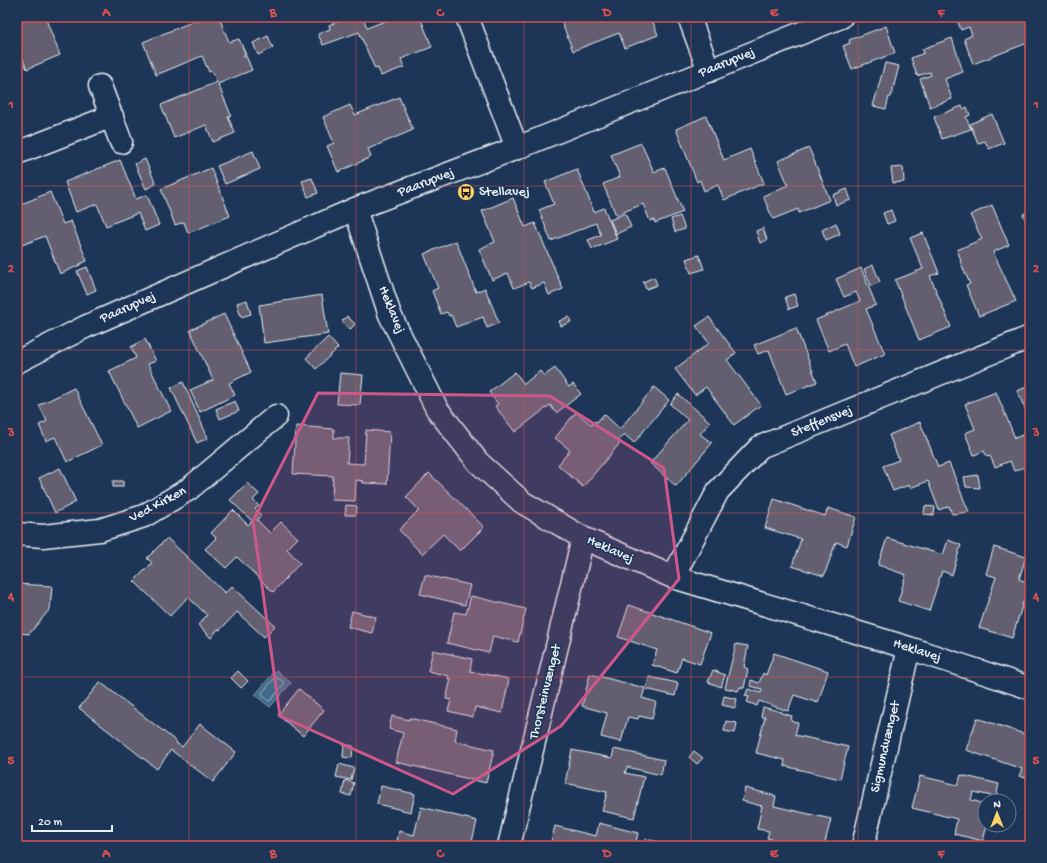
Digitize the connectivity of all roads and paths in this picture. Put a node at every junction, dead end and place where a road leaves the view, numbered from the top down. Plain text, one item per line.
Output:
1 (467, 17) edge
2 (689, 17) edge
3 (841, 17) edge
4 (708, 71) junction
5 (100, 86) dead end
6 (112, 116) junction
7 (121, 142) dead end
8 (517, 148) junction
9 (17, 153) edge
10 (355, 210) junction
11 (1030, 337) edge
12 (17, 362) edge
13 (276, 416) dead end
14 (17, 534) edge
15 (583, 538) junction
16 (673, 577) junction
17 (909, 648) junction
18 (1030, 688) edge
19 (509, 846) edge
20 (863, 846) edge

1 - 8 street
2 - 4 street
3 - 4 street, Paarupvej
4 - 8 street, Paarupvej
5 - 6 street
6 - 7 street
6 - 9 street
8 - 10 street, Paarupvej
10 - 12 street, Paarupvej
10 - 15 street, Heklavej
11 - 16 street, Steffensvej
13 - 14 street, Ved Kirken
15 - 16 street, Heklavej
15 - 19 street, Thorsteinvænget
16 - 17 street, Heklavej
17 - 18 street, Heklavej
17 - 20 street, Sigmundvænget

